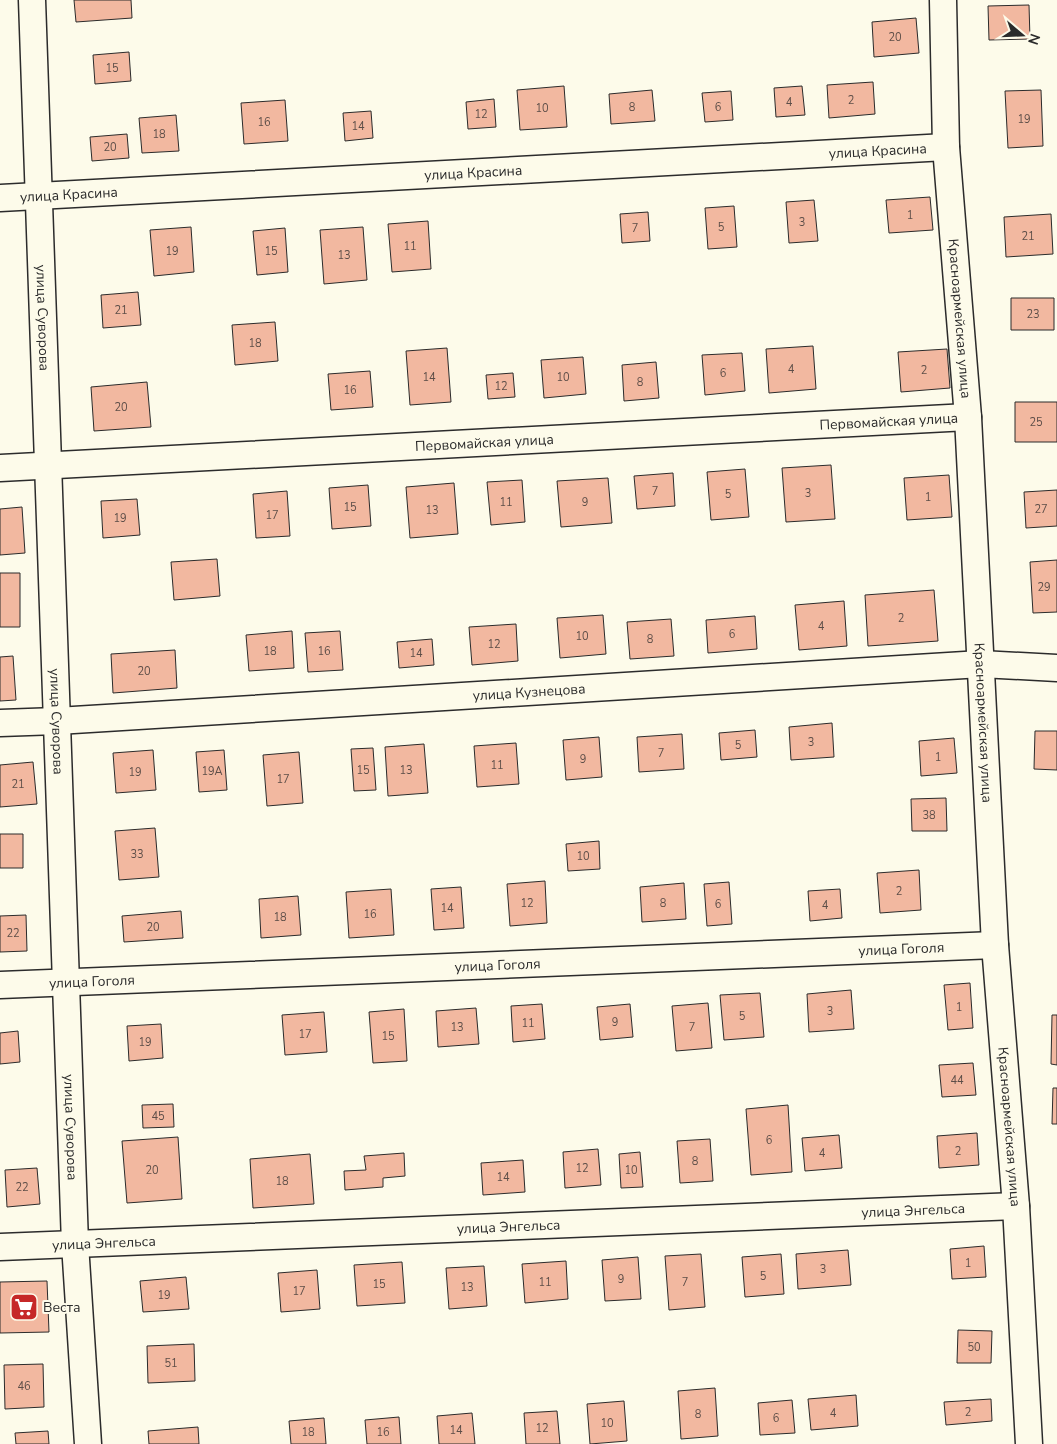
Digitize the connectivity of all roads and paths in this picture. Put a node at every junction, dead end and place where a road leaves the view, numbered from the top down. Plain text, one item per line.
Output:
1 (32, 0) edge
2 (943, 0) edge
3 (946, 147) junction
4 (38, 197) junction
5 (0, 198) edge
6 (968, 417) junction
7 (48, 466) junction
8 (0, 468) edge
9 (981, 664) junction
10 (1057, 668) edge
11 (57, 721) junction
12 (0, 723) edge
13 (995, 945) junction
14 (66, 982) junction
15 (0, 985) edge
16 (1016, 1206) junction
17 (75, 1244) junction
18 (0, 1247) edge
19 (88, 1444) edge
20 (1029, 1444) edge

1 - 4 street, улица Суворова
2 - 3 street, Красноармейская улица
3 - 4 street, улица Красина
3 - 6 street, Красноармейская улица
4 - 5 street, улица Красина
4 - 7 street, улица Суворова
6 - 7 street, Первомайская улица
6 - 9 street, Красноармейская улица
7 - 8 street, Первомайская улица
7 - 11 street, улица Суворова
9 - 10 street, улица Кузнецова
9 - 11 street, улица Кузнецова
9 - 13 street, Красноармейская улица
11 - 12 street, улица Кузнецова
11 - 14 street, улица Суворова
13 - 14 street, улица Гоголя
13 - 16 street, Красноармейская улица
14 - 15 street, улица Гоголя
14 - 17 street, улица Суворова
16 - 17 street, улица Энгельса
16 - 20 street, Красноармейская улица
17 - 18 street, улица Энгельса
17 - 19 street, улица Суворова

